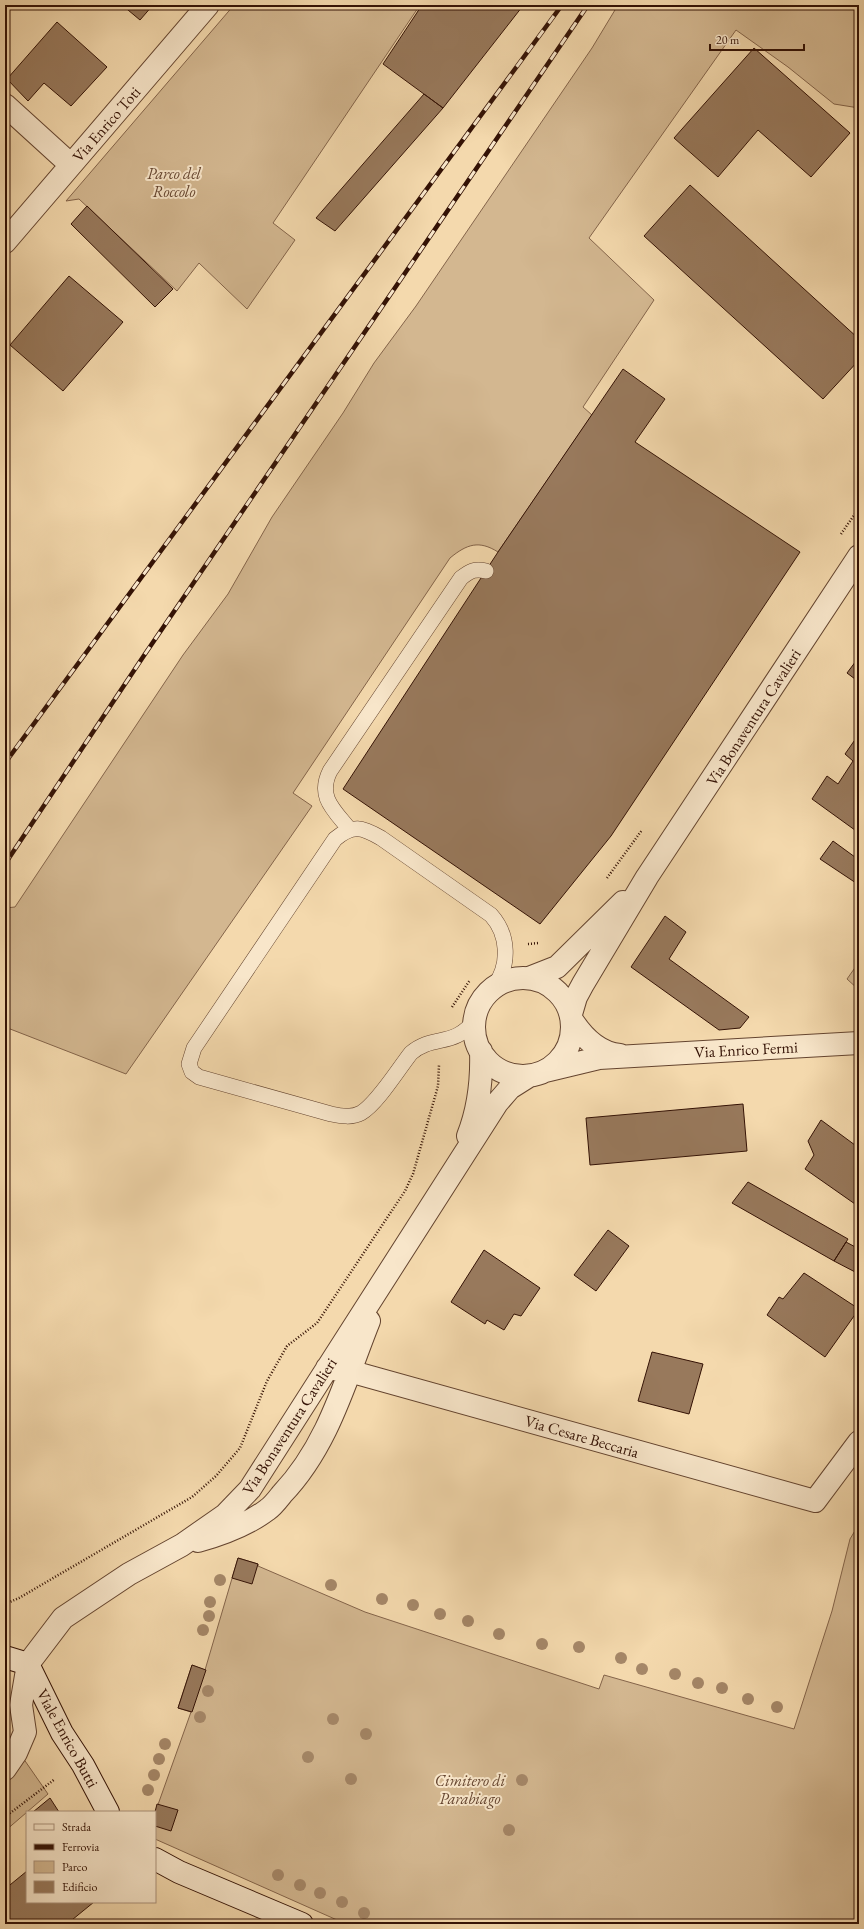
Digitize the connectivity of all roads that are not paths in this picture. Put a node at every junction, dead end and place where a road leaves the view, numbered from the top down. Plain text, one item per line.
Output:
1 (208, 5) edge
2 (5, 105) edge
3 (71, 165) junction
4 (5, 242) edge
5 (859, 556) edge
6 (486, 571) dead end
7 (350, 830) junction
8 (647, 877) junction
9 (530, 978) junction
10 (494, 987) junction
11 (571, 1017) junction
12 (475, 1020) junction
13 (859, 1043) edge
14 (482, 1051) junction
15 (633, 1056) junction
16 (537, 1073) junction
17 (455, 1166) junction
18 (378, 1289) junction
19 (328, 1368) junction
20 (349, 1370) junction
21 (859, 1442) edge
22 (182, 1545) junction
23 (5, 1657) edge
24 (28, 1664) junction
25 (5, 1769) edge
26 (107, 1811) edge
27 (156, 1860) edge
28 (302, 1924) edge

1 - 3 street, Via Enrico Toti
2 - 3 street
3 - 4 street, Via Enrico Toti
5 - 8 street, Via Bonaventura Cavalieri
6 - 7 lane
7 - 10 lane
7 - 12 lane
8 - 9 street, Via Bonaventura Cavalieri
8 - 11 street, Via Bonaventura Cavalieri
9 - 10 street, Via Bonaventura Cavalieri
9 - 11 street, Via Bonaventura Cavalieri
10 - 12 street, Via Bonaventura Cavalieri
11 - 15 street, Via Enrico Fermi
11 - 16 street, Via Bonaventura Cavalieri
12 - 14 street, Via Bonaventura Cavalieri
13 - 15 street, Via Enrico Fermi
14 - 16 street, Via Bonaventura Cavalieri
14 - 17 street, Via Bonaventura Cavalieri
15 - 16 street, Via Enrico Fermi
16 - 17 street, Via Bonaventura Cavalieri
17 - 18 street, Via Bonaventura Cavalieri
18 - 19 street, Via Bonaventura Cavalieri
18 - 20 street, Via Bonaventura Cavalieri
19 - 20 street, Via Cesare Beccaria
19 - 22 street, Via Bonaventura Cavalieri
20 - 21 street, Via Cesare Beccaria
20 - 22 street, Via Bonaventura Cavalieri
22 - 24 street, Via Bonaventura Cavalieri
23 - 24 street
24 - 25 street
24 - 26 street, Viale Enrico Butti
27 - 28 street

